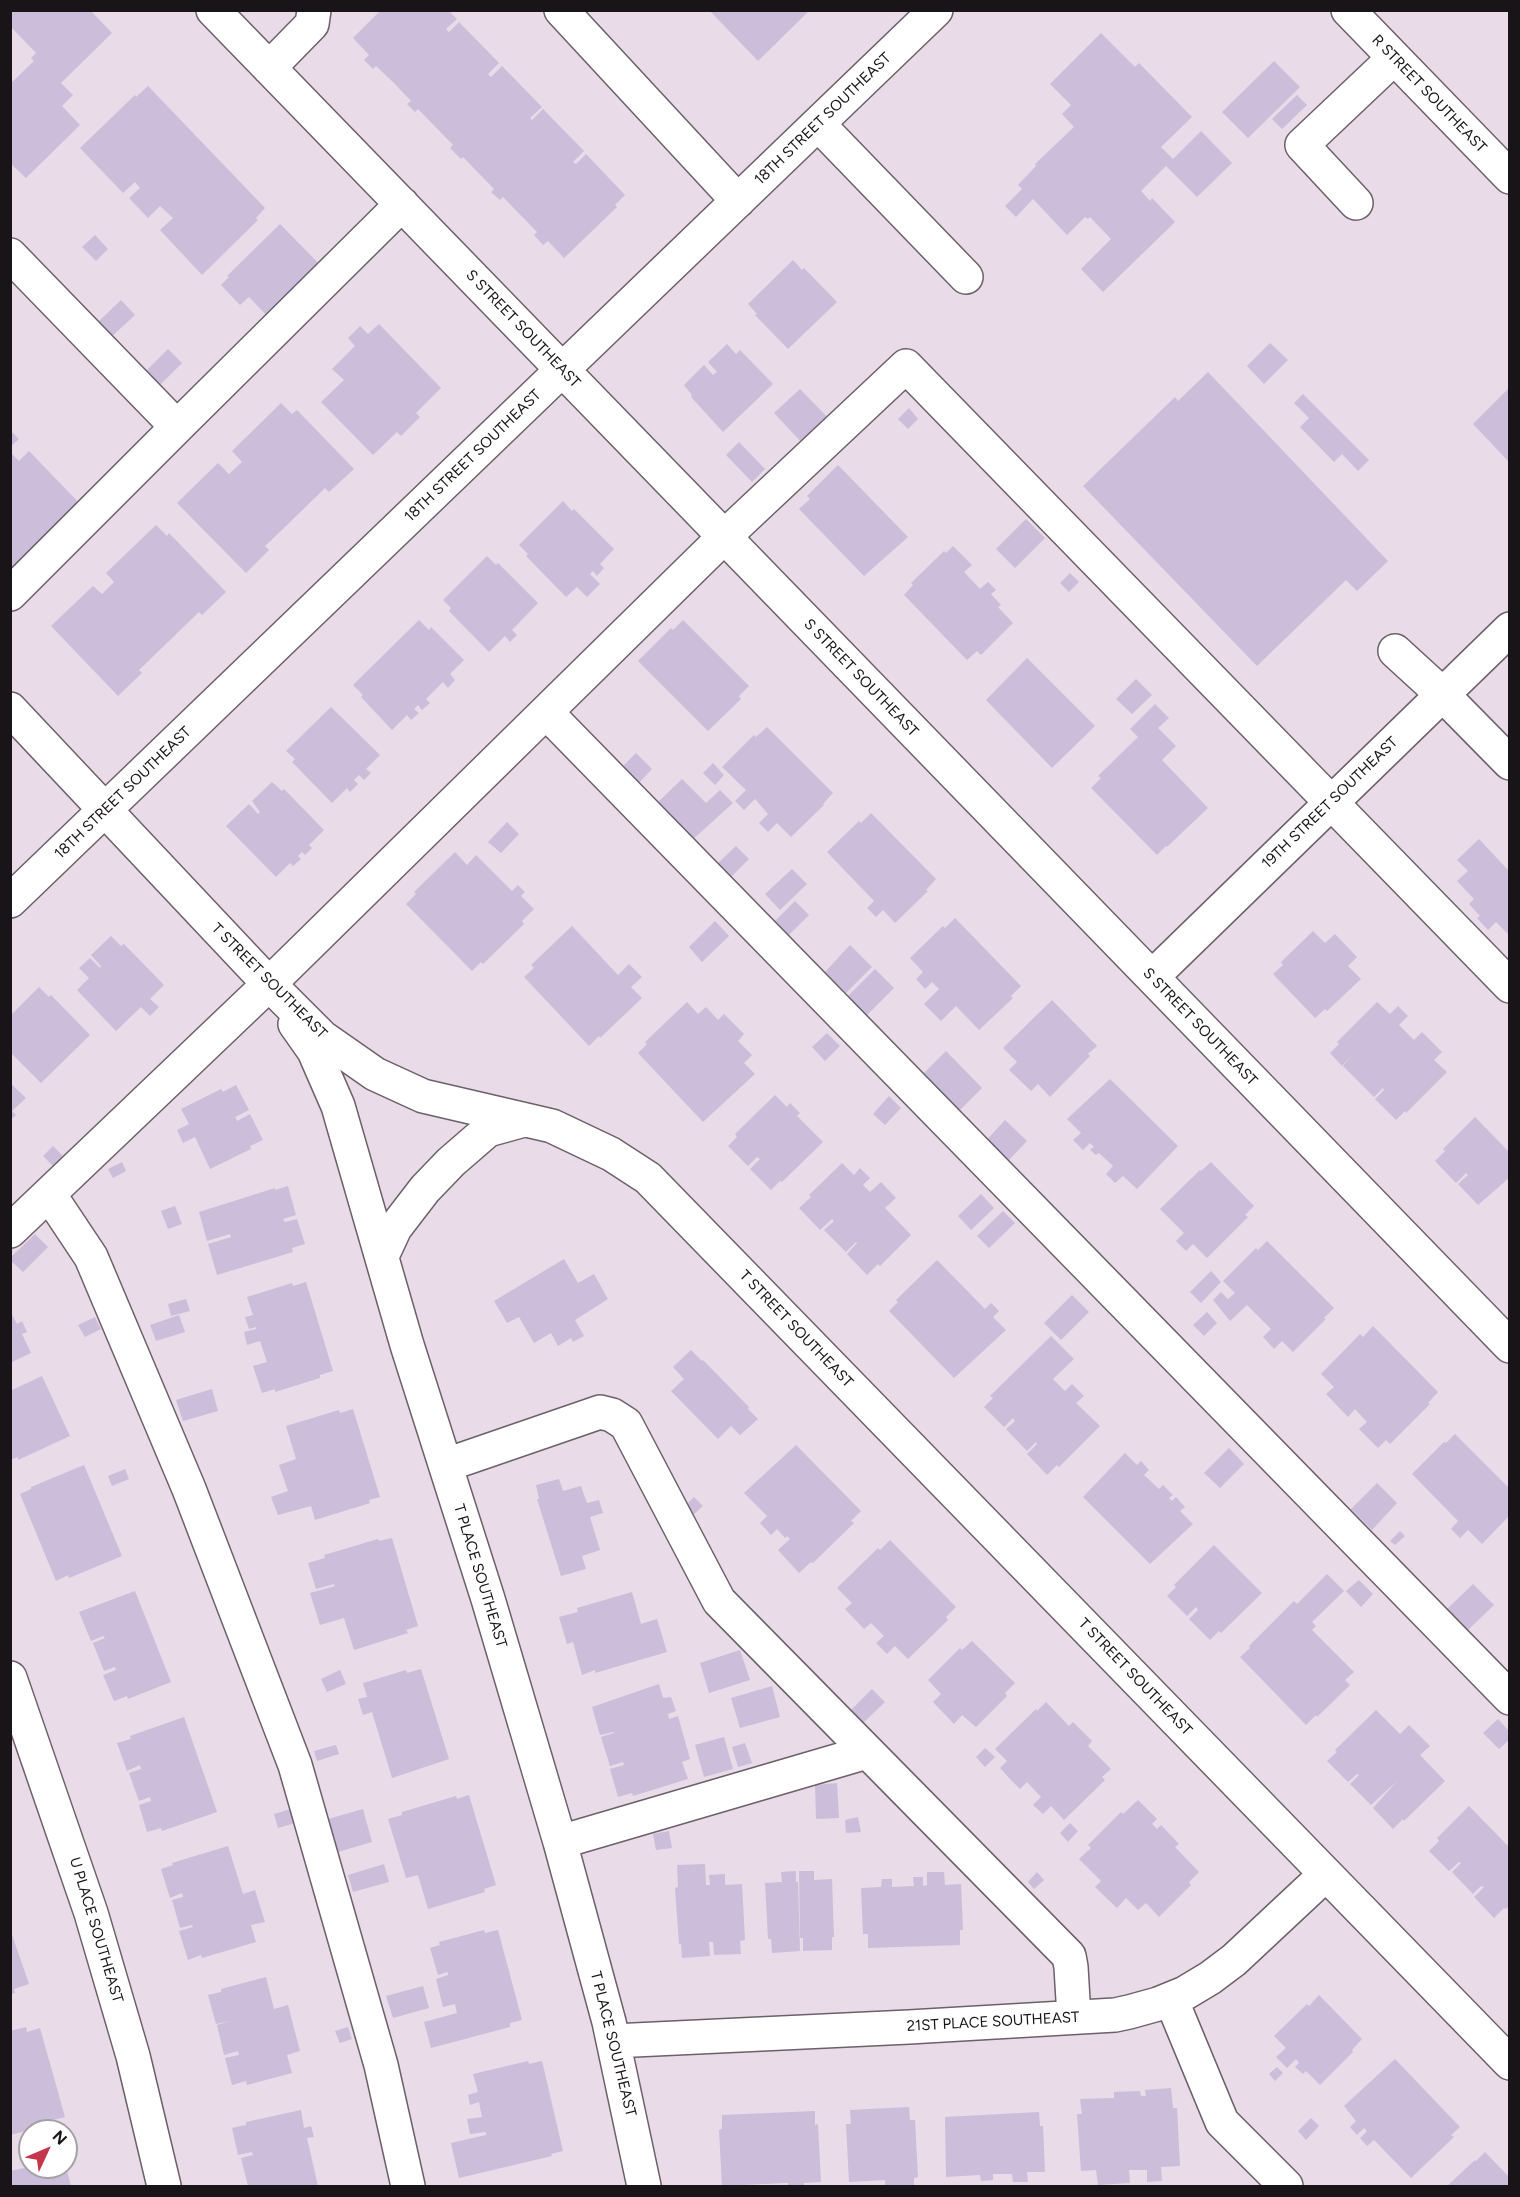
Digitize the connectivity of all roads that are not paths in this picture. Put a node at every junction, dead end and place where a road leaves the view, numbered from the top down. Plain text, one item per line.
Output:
1 (213, 10) edge
2 (314, 10) edge
3 (561, 10) edge
4 (936, 10) edge
5 (1348, 10) edge
6 (1394, 58) junction
7 (269, 68) junction
8 (818, 124) junction
9 (1509, 177) edge
10 (738, 201) junction
11 (1356, 203) dead end
12 (402, 204) junction
13 (10, 255) edge
14 (966, 277) dead end
15 (563, 370) junction
16 (177, 427) junction
17 (724, 537) junction
18 (10, 594) edge
19 (1509, 629) edge
20 (1395, 651) dead end
21 (1442, 693) junction
22 (10, 709) edge
23 (546, 712) junction
24 (1509, 763) edge
25 (1330, 803) junction
26 (105, 810) junction
27 (10, 901) edge
28 (1152, 977) junction
29 (269, 984) junction
30 (1509, 986) edge
31 (524, 1120) junction
32 (49, 1194) junction
33 (10, 1231) edge
34 (381, 1256) junction
35 (1509, 1346) edge
36 (446, 1466) junction
37 (14, 1697) edge
38 (1509, 1698) edge
39 (867, 1752) junction
40 (560, 1842) junction
41 (1326, 1874) junction
42 (1171, 1999) junction
43 (1074, 2017) junction
44 (613, 2041) junction
45 (1509, 2062) edge
46 (164, 2187) edge
47 (408, 2187) edge
48 (644, 2187) edge
49 (1286, 2187) edge

1 - 7 street, S STREET SOUTHEAST
2 - 7 street
3 - 10 street
4 - 8 street, 18TH STREET SOUTHEAST
5 - 6 street, R STREET SOUTHEAST
6 - 9 street, R STREET SOUTHEAST
6 - 11 street
7 - 12 street, S STREET SOUTHEAST
8 - 10 street, 18TH STREET SOUTHEAST
8 - 14 street
10 - 15 street, 18TH STREET SOUTHEAST
12 - 15 street, S STREET SOUTHEAST
12 - 16 street
13 - 16 street
15 - 17 street, S STREET SOUTHEAST
15 - 26 street, 18TH STREET SOUTHEAST
16 - 18 street
17 - 23 street
17 - 25 street
17 - 28 street, S STREET SOUTHEAST
19 - 21 street, 19TH STREET SOUTHEAST
20 - 21 street
21 - 24 street
21 - 25 street, 19TH STREET SOUTHEAST
22 - 26 street, T STREET SOUTHEAST
23 - 29 street
23 - 38 street
25 - 28 street, 19TH STREET SOUTHEAST
25 - 30 street
26 - 27 street, 18TH STREET SOUTHEAST
26 - 29 street, T STREET SOUTHEAST
28 - 35 street, S STREET SOUTHEAST
29 - 31 street, T STREET SOUTHEAST
29 - 32 street
29 - 34 street, T PLACE SOUTHEAST
31 - 34 street
31 - 41 street, T STREET SOUTHEAST
32 - 33 street
32 - 47 street
34 - 36 street, T PLACE SOUTHEAST
36 - 39 street
36 - 40 street, T PLACE SOUTHEAST
37 - 46 street, U PLACE SOUTHEAST
39 - 40 street
39 - 43 street
40 - 44 street, T PLACE SOUTHEAST
41 - 42 street, 21ST PLACE SOUTHEAST
41 - 45 street, T STREET SOUTHEAST
42 - 43 street, 21ST PLACE SOUTHEAST
42 - 49 street
43 - 44 street, 21ST PLACE SOUTHEAST
44 - 48 street, T PLACE SOUTHEAST

